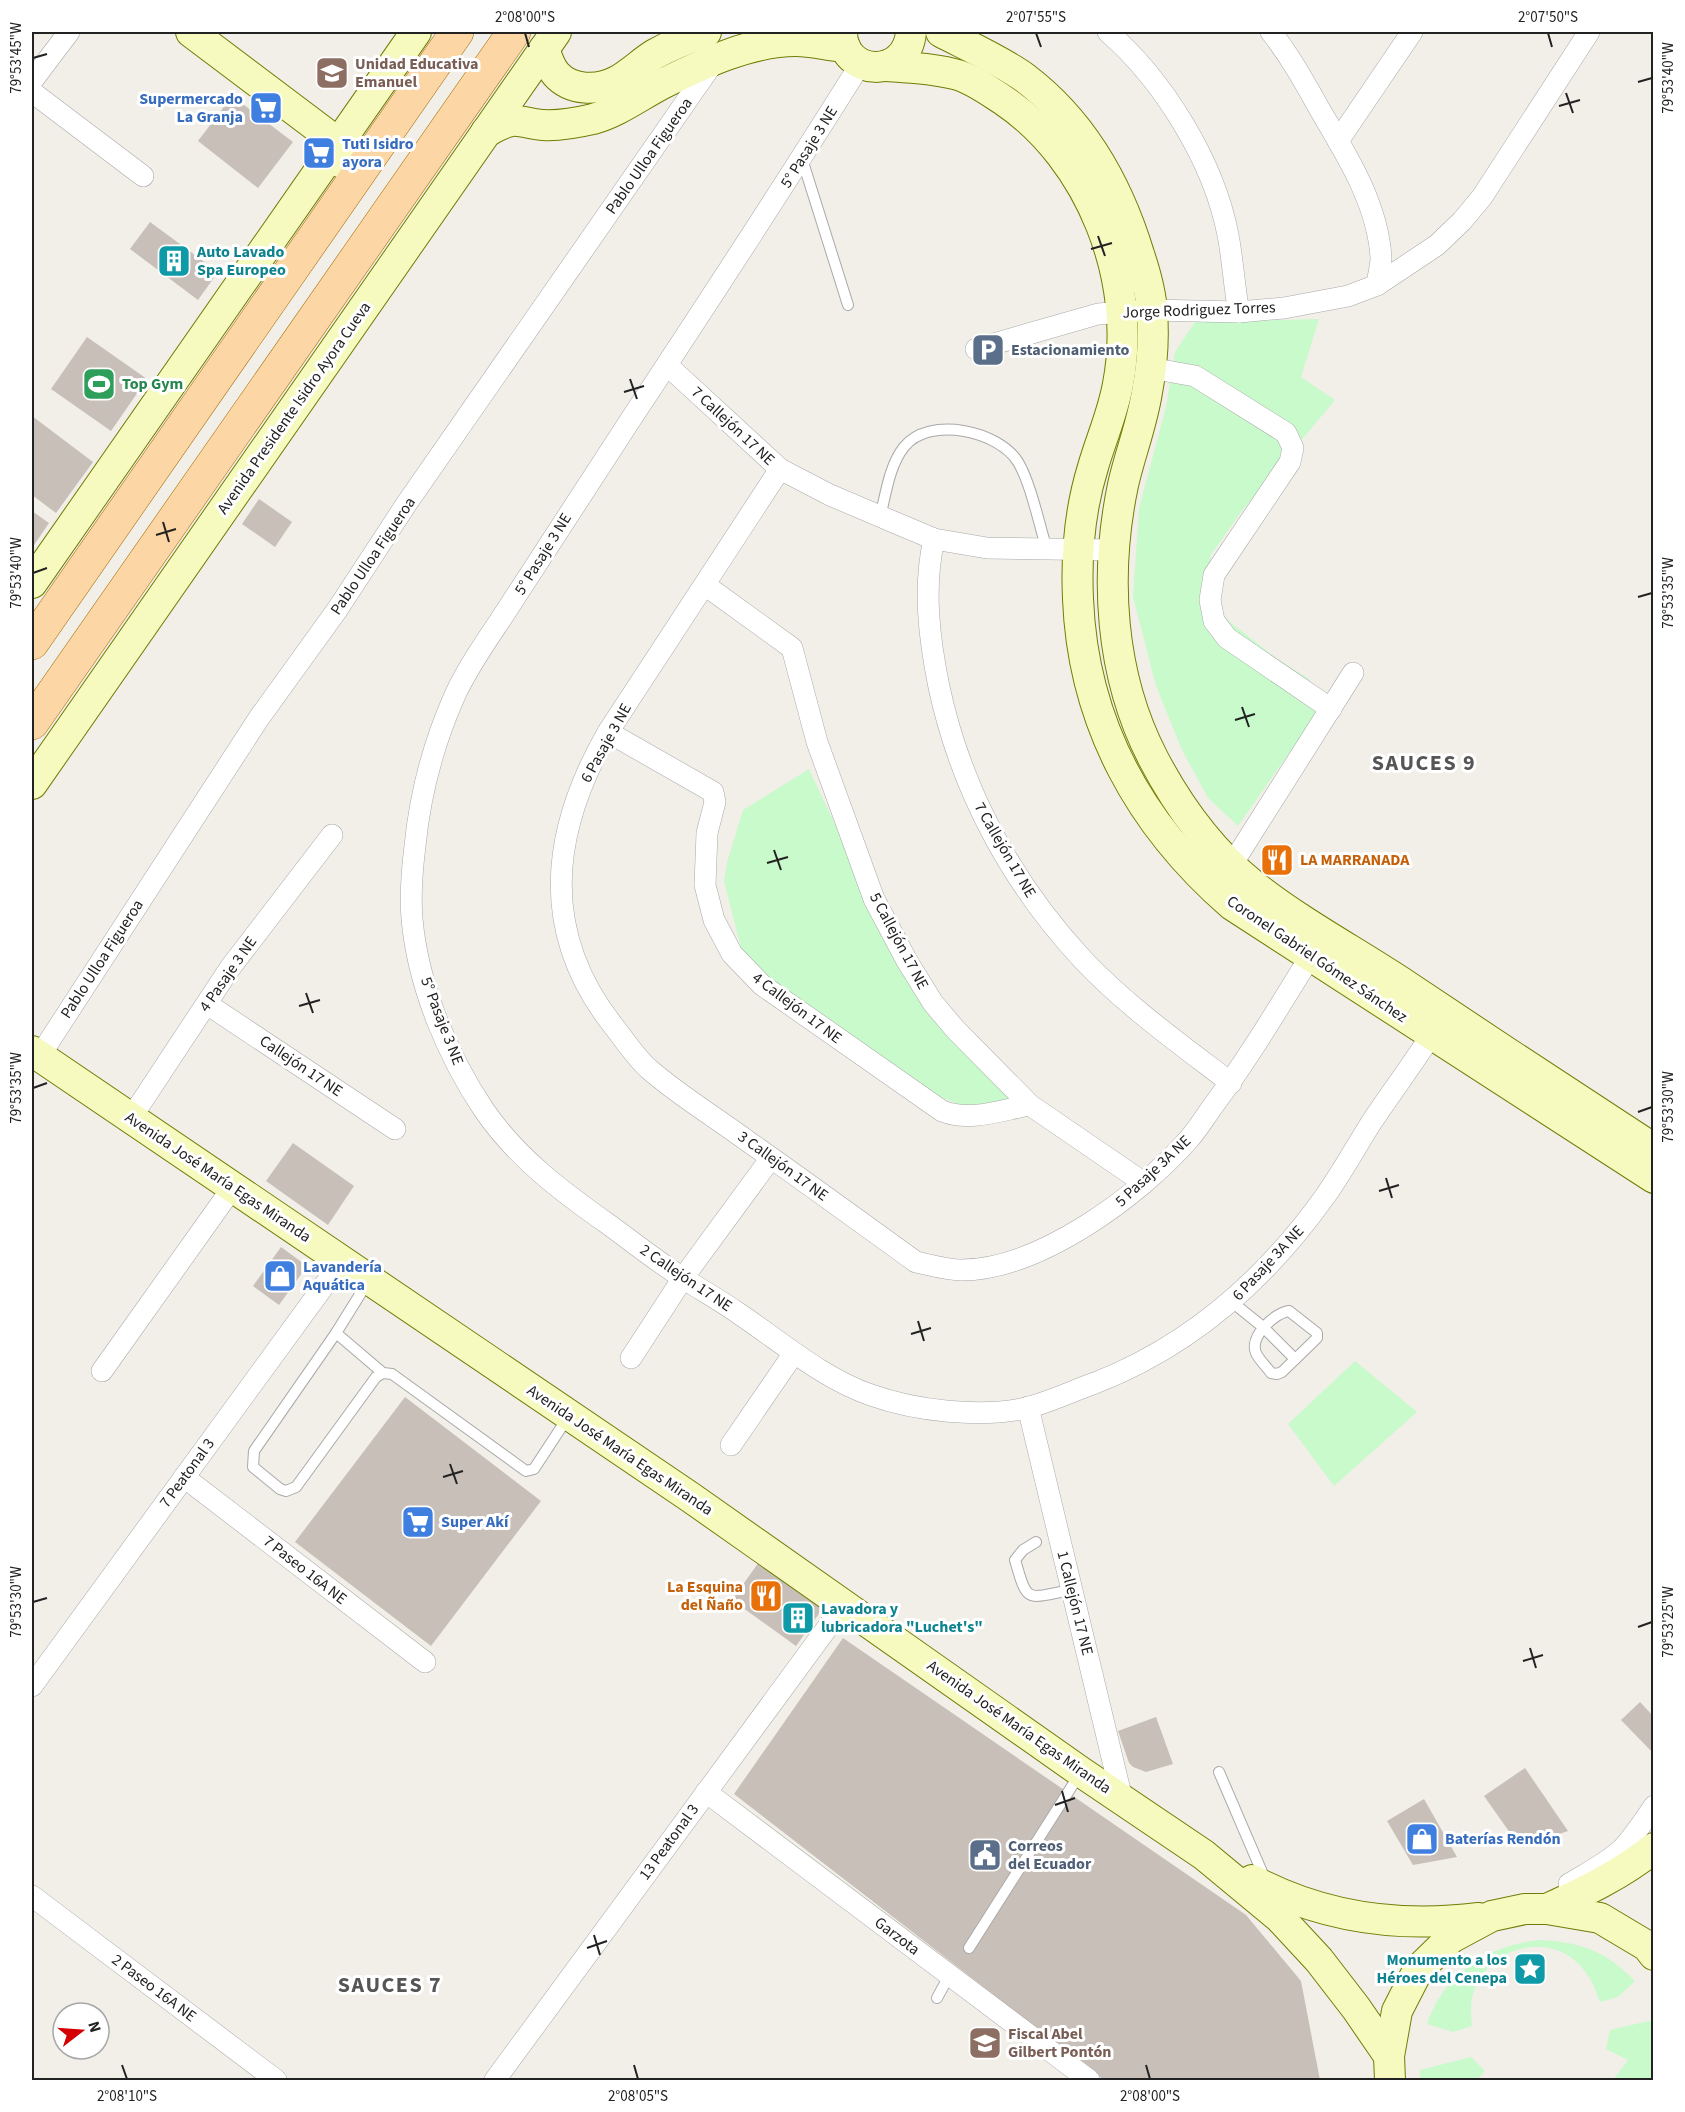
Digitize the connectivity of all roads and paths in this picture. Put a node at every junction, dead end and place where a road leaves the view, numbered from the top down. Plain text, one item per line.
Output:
1 (69, 32) edge
2 (191, 32) edge
3 (416, 32) edge
4 (458, 32) edge
5 (514, 32) edge
6 (706, 32) edge
7 (911, 32) edge
8 (941, 32) edge
9 (1108, 32) edge
10 (1271, 32) edge
11 (1412, 32) edge
12 (1588, 32) edge
13 (550, 40) edge
14 (859, 52) edge
15 (715, 60) junction
16 (32, 81) edge
17 (32, 92) edge
18 (606, 99) junction
19 (486, 132) junction
20 (1338, 141) junction
21 (338, 145) junction
22 (802, 159) junction
23 (143, 176) dead end
24 (348, 189) junction
25 (1377, 285) junction
26 (848, 305) dead end
27 (1152, 310) junction
28 (1122, 312) junction
29 (1239, 312) junction
30 (976, 349) dead end
31 (667, 365) junction
32 (1150, 368) junction
33 (780, 469) junction
34 (880, 517) junction
35 (934, 539) junction
36 (1047, 550) junction
37 (1078, 550) junction
38 (1114, 550) junction
39 (32, 583) edge
40 (705, 585) junction
41 (32, 643) edge
42 (1353, 673) dead end
43 (1331, 709) junction
44 (32, 723) edge
45 (608, 732) junction
46 (32, 784) edge
47 (332, 836) dead end
48 (1231, 866) junction
49 (1310, 957) junction
50 (207, 1004) junction
51 (1438, 1023) junction
52 (35, 1054) edge
53 (649, 1069) joint
54 (1231, 1083) junction
55 (474, 1094) joint
56 (1030, 1105) junction
57 (131, 1118) junction
58 (395, 1129) dead end
59 (1653, 1149) edge
60 (771, 1158) junction
61 (1653, 1178) edge
62 (1144, 1183) junction
63 (233, 1187) junction
64 (342, 1261) junction
65 (916, 1262) joint
66 (683, 1278) junction
67 (370, 1280) junction
68 (1232, 1302) junction
69 (1263, 1327) junction
70 (336, 1333) junction
71 (794, 1353) junction
72 (631, 1358) dead end
73 (1295, 1359) junction
74 (102, 1371) dead end
75 (382, 1373) junction
76 (1028, 1407) junction
77 (932, 1410) joint
78 (569, 1416) junction
79 (731, 1445) dead end
80 (184, 1477) junction
81 (1036, 1542) dead end
82 (1071, 1590) junction
83 (844, 1605) junction
84 (425, 1662) dead end
85 (32, 1686) edge
86 (1081, 1772) junction
87 (1219, 1772) dead end
88 (706, 1792) junction
89 (1122, 1799) junction
90 (1653, 1806) edge
91 (1653, 1848) edge
92 (1204, 1855) junction
93 (1270, 1890) junction
94 (32, 1896) edge
95 (1536, 1909) junction
96 (1492, 1917) junction
97 (969, 1947) dead end
98 (1653, 1955) edge
99 (949, 1976) junction
100 (937, 1998) dead end
101 (1389, 2068) edge
102 (276, 2080) edge
103 (495, 2080) edge
104 (1089, 2080) edge

1 - 16 street
2 - 21 street
3 - 21 street
4 - 24 main road
5 - 44 main road
6 - 18 street, Coronel Gabriel Gómez Sánchez
7 - 14 street
8 - 27 street, Coronel Gabriel Gómez Sánchez
9 - 29 street
10 - 20 street
11 - 20 street
12 - 25 street, Jorge Rodriguez Torres
13 - 18 street, Coronel Gabriel Gómez Sánchez
13 - 19 street, Avenida Presidente Isidro Ayora Cueva
14 - 15 street, Coronel Gabriel Gómez Sánchez
14 - 22 street, 5° Pasaje 3 NE
14 - 28 street, Coronel Gabriel Gómez Sánchez
15 - 18 street, Coronel Gabriel Gómez Sánchez
15 - 52 street, Pablo Ulloa Figueroa
17 - 23 street
18 - 19 street, Coronel Gabriel Gómez Sánchez
19 - 46 street, Avenida Presidente Isidro Ayora Cueva
20 - 25 street
21 - 24 street
21 - 39 street
22 - 26 lane
22 - 31 street, 5° Pasaje 3 NE
24 - 41 main road
25 - 29 street, Jorge Rodriguez Torres
27 - 28 street, Jorge Rodriguez Torres
27 - 29 street, Jorge Rodriguez Torres
27 - 32 street, Coronel Gabriel Gómez Sánchez
28 - 30 street, Jorge Rodriguez Torres
28 - 37 street, Coronel Gabriel Gómez Sánchez
31 - 33 street, 7 Callejón 17 NE
31 - 55 street, 5° Pasaje 3 NE
32 - 38 street, Coronel Gabriel Gómez Sánchez
32 - 43 street
33 - 34 street, 7 Callejón 17 NE
33 - 40 street, 6 Pasaje 3 NE
34 - 35 street, 7 Callejón 17 NE
34 - 36 lane
35 - 36 street, 7 Callejón 17 NE
35 - 54 street, 7 Callejón 17 NE
36 - 37 street, 7 Callejón 17 NE
37 - 38 street, 7 Callejón 17 NE
37 - 49 street, Coronel Gabriel Gómez Sánchez
38 - 48 street, Coronel Gabriel Gómez Sánchez
40 - 45 street, 6 Pasaje 3 NE
40 - 56 street, 5 Callejón 17 NE
42 - 43 street
43 - 48 street
45 - 53 street, 6 Pasaje 3 NE
45 - 56 street, 4 Callejón 17 NE
47 - 50 street, 4 Pasaje 3 NE
48 - 51 street, Coronel Gabriel Gómez Sánchez
49 - 51 street, Coronel Gabriel Gómez Sánchez
49 - 54 street, 5 Pasaje 3A NE
50 - 57 street, 4 Pasaje 3 NE
50 - 58 street, Callejón 17 NE
51 - 59 street, Coronel Gabriel Gómez Sánchez
51 - 61 street, Coronel Gabriel Gómez Sánchez
51 - 68 street, 6 Pasaje 3A NE
52 - 57 street, Avenida José María Egas Miranda
53 - 60 street, 3 Callejón 17 NE
54 - 62 street, 5 Pasaje 3A NE
55 - 66 street, 2 Callejón 17 NE
56 - 62 street, 5 Callejón 17 NE
57 - 63 street, Avenida José María Egas Miranda
60 - 65 street, 3 Callejón 17 NE
60 - 66 street
62 - 65 street, 5 Pasaje 3A NE
63 - 64 street, Avenida José María Egas Miranda
63 - 74 street
64 - 67 street, Avenida José María Egas Miranda
64 - 80 street, 7 Peatonal 3
66 - 71 street, 2 Callejón 17 NE
66 - 72 street
67 - 70 lane
67 - 78 street, Avenida José María Egas Miranda
68 - 69 lane
68 - 76 street, 6 Pasaje 3A NE
69 - 73 lane
69 - 73 lane
69 - 73 lane
70 - 75 lane
70 - 75 lane
71 - 77 street, 2 Callejón 17 NE
71 - 79 street
75 - 78 lane
76 - 77 street, 6 Pasaje 3A NE
76 - 82 street, 1 Callejón 17 NE
78 - 83 street, Avenida José María Egas Miranda
80 - 84 street, 7 Paseo 16A NE
80 - 85 street, 7 Peatonal 3
81 - 82 lane
82 - 89 street, 1 Callejón 17 NE
83 - 86 street, Avenida José María Egas Miranda
83 - 88 street, 13 Peatonal 3
86 - 89 street, Avenida José María Egas Miranda
86 - 97 lane
87 - 93 lane
88 - 99 street, Garzota
88 - 103 street, 13 Peatonal 3
89 - 92 street, Avenida José María Egas Miranda
90 - 95 street
91 - 95 street
92 - 93 street, Avenida José María Egas Miranda
92 - 101 street, Avenida José María Egas Miranda
93 - 96 street, Avenida José María Egas Miranda
94 - 102 street, 2 Paseo 16A NE
95 - 96 street
95 - 98 street
96 - 101 street
99 - 100 lane
99 - 104 street, Garzota

